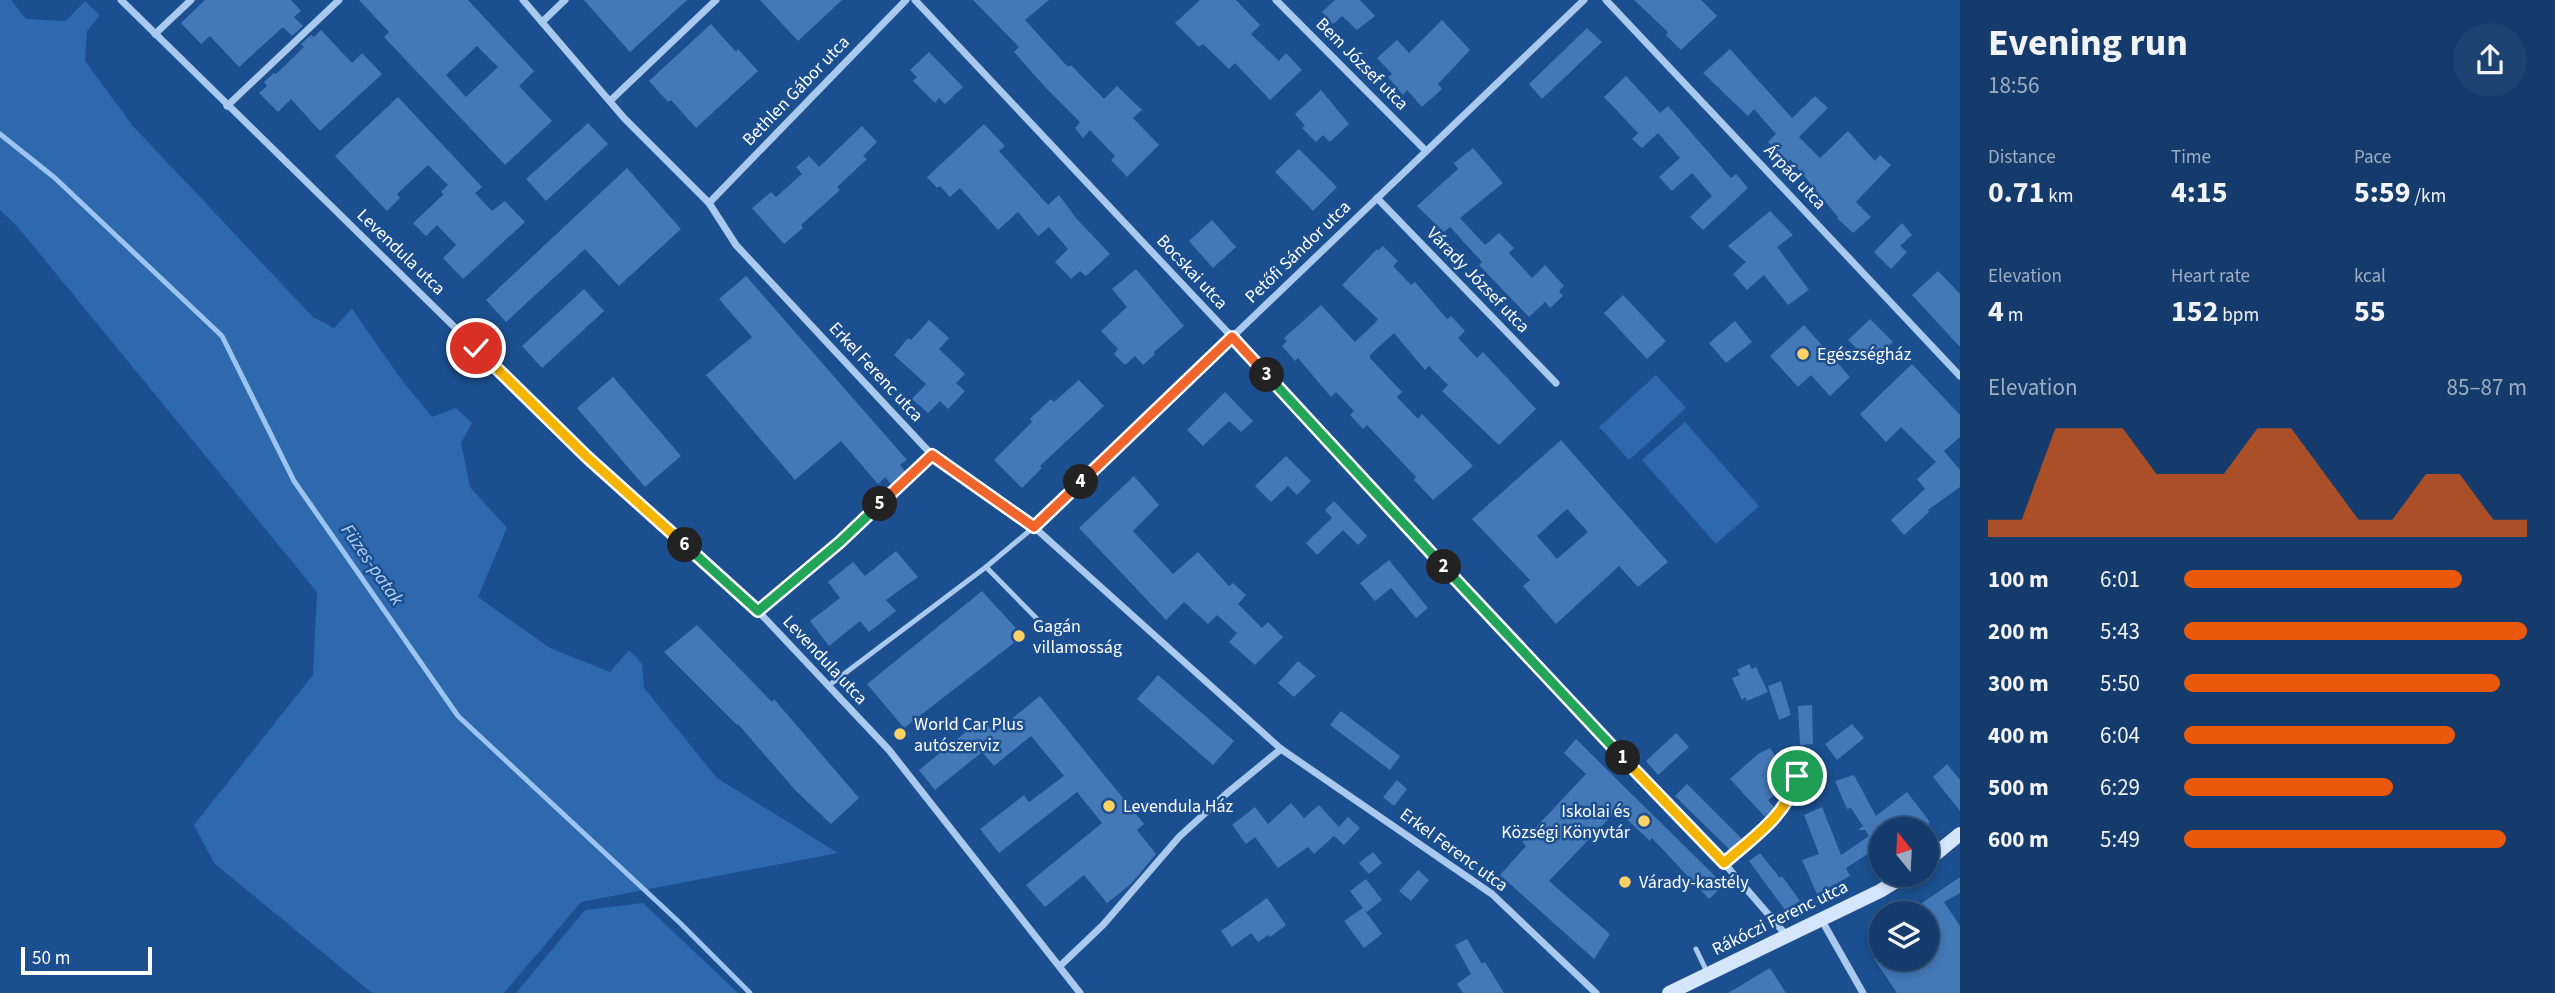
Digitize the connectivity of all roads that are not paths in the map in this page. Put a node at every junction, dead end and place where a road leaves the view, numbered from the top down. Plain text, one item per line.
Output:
1 (121, 0) edge
2 (191, 0) edge
3 (340, 0) edge
4 (523, 0) edge
5 (565, 0) edge
6 (716, 0) edge
7 (906, 0) edge
8 (915, 0) edge
9 (1276, 0) edge
10 (1584, 0) edge
11 (1606, 0) edge
12 (542, 22) junction
13 (155, 34) junction
14 (610, 101) junction
15 (227, 106) junction
16 (1426, 151) junction
17 (1377, 198) junction
18 (709, 203) junction
19 (1232, 337) junction
20 (1960, 376) edge
21 (1556, 383) dead end
22 (932, 455) junction
23 (1034, 527) junction
24 (986, 567) junction
25 (758, 611) junction
26 (1047, 629) dead end
27 (828, 686) junction
28 (1281, 749) junction
29 (1798, 764) dead end
30 (1960, 834) edge
31 (1939, 851) edge
32 (1724, 863) junction
33 (1886, 887) edge
34 (1821, 919) junction
35 (1787, 936) junction
36 (1696, 949) dead end
37 (1060, 966) junction
38 (1708, 974) junction
39 (1080, 993) edge
40 (1596, 993) edge
41 (1669, 993) edge
42 (1863, 993) edge

1 - 13 street, Levendula utca
2 - 13 street
3 - 15 street
4 - 12 street, Erkel Ferenc utca
5 - 12 street
6 - 14 street
7 - 18 street, Bethlen Gábor utca
8 - 19 street, Bocskai utca
9 - 16 street, Bem József utca
10 - 16 street, Petőfi Sándor utca
11 - 20 street, Árpád utca
12 - 14 street, Erkel Ferenc utca
13 - 15 street, Levendula utca
14 - 18 street, Erkel Ferenc utca
15 - 25 street, Levendula utca
16 - 17 street, Petőfi Sándor utca
17 - 19 street, Petőfi Sándor utca
17 - 21 street, Várady József utca
18 - 22 street, Erkel Ferenc utca
19 - 23 street, Petőfi Sándor utca
19 - 32 street, Bocskai utca
22 - 23 street, Erkel Ferenc utca
22 - 25 lane
23 - 24 lane
23 - 28 street, Erkel Ferenc utca
24 - 26 lane
24 - 27 lane
25 - 27 street, Levendula utca
27 - 37 street, Levendula utca
28 - 37 street
28 - 40 street, Erkel Ferenc utca
29 - 32 street
30 - 31 main road
32 - 35 street, Bocskai utca
33 - 34 main road, Rákóczi Ferenc utca
34 - 35 main road, Rákóczi Ferenc utca
34 - 42 street
35 - 38 main road, Rákóczi Ferenc utca
36 - 38 lane
37 - 39 street, Levendula utca
38 - 41 main road, Rákóczi Ferenc utca

